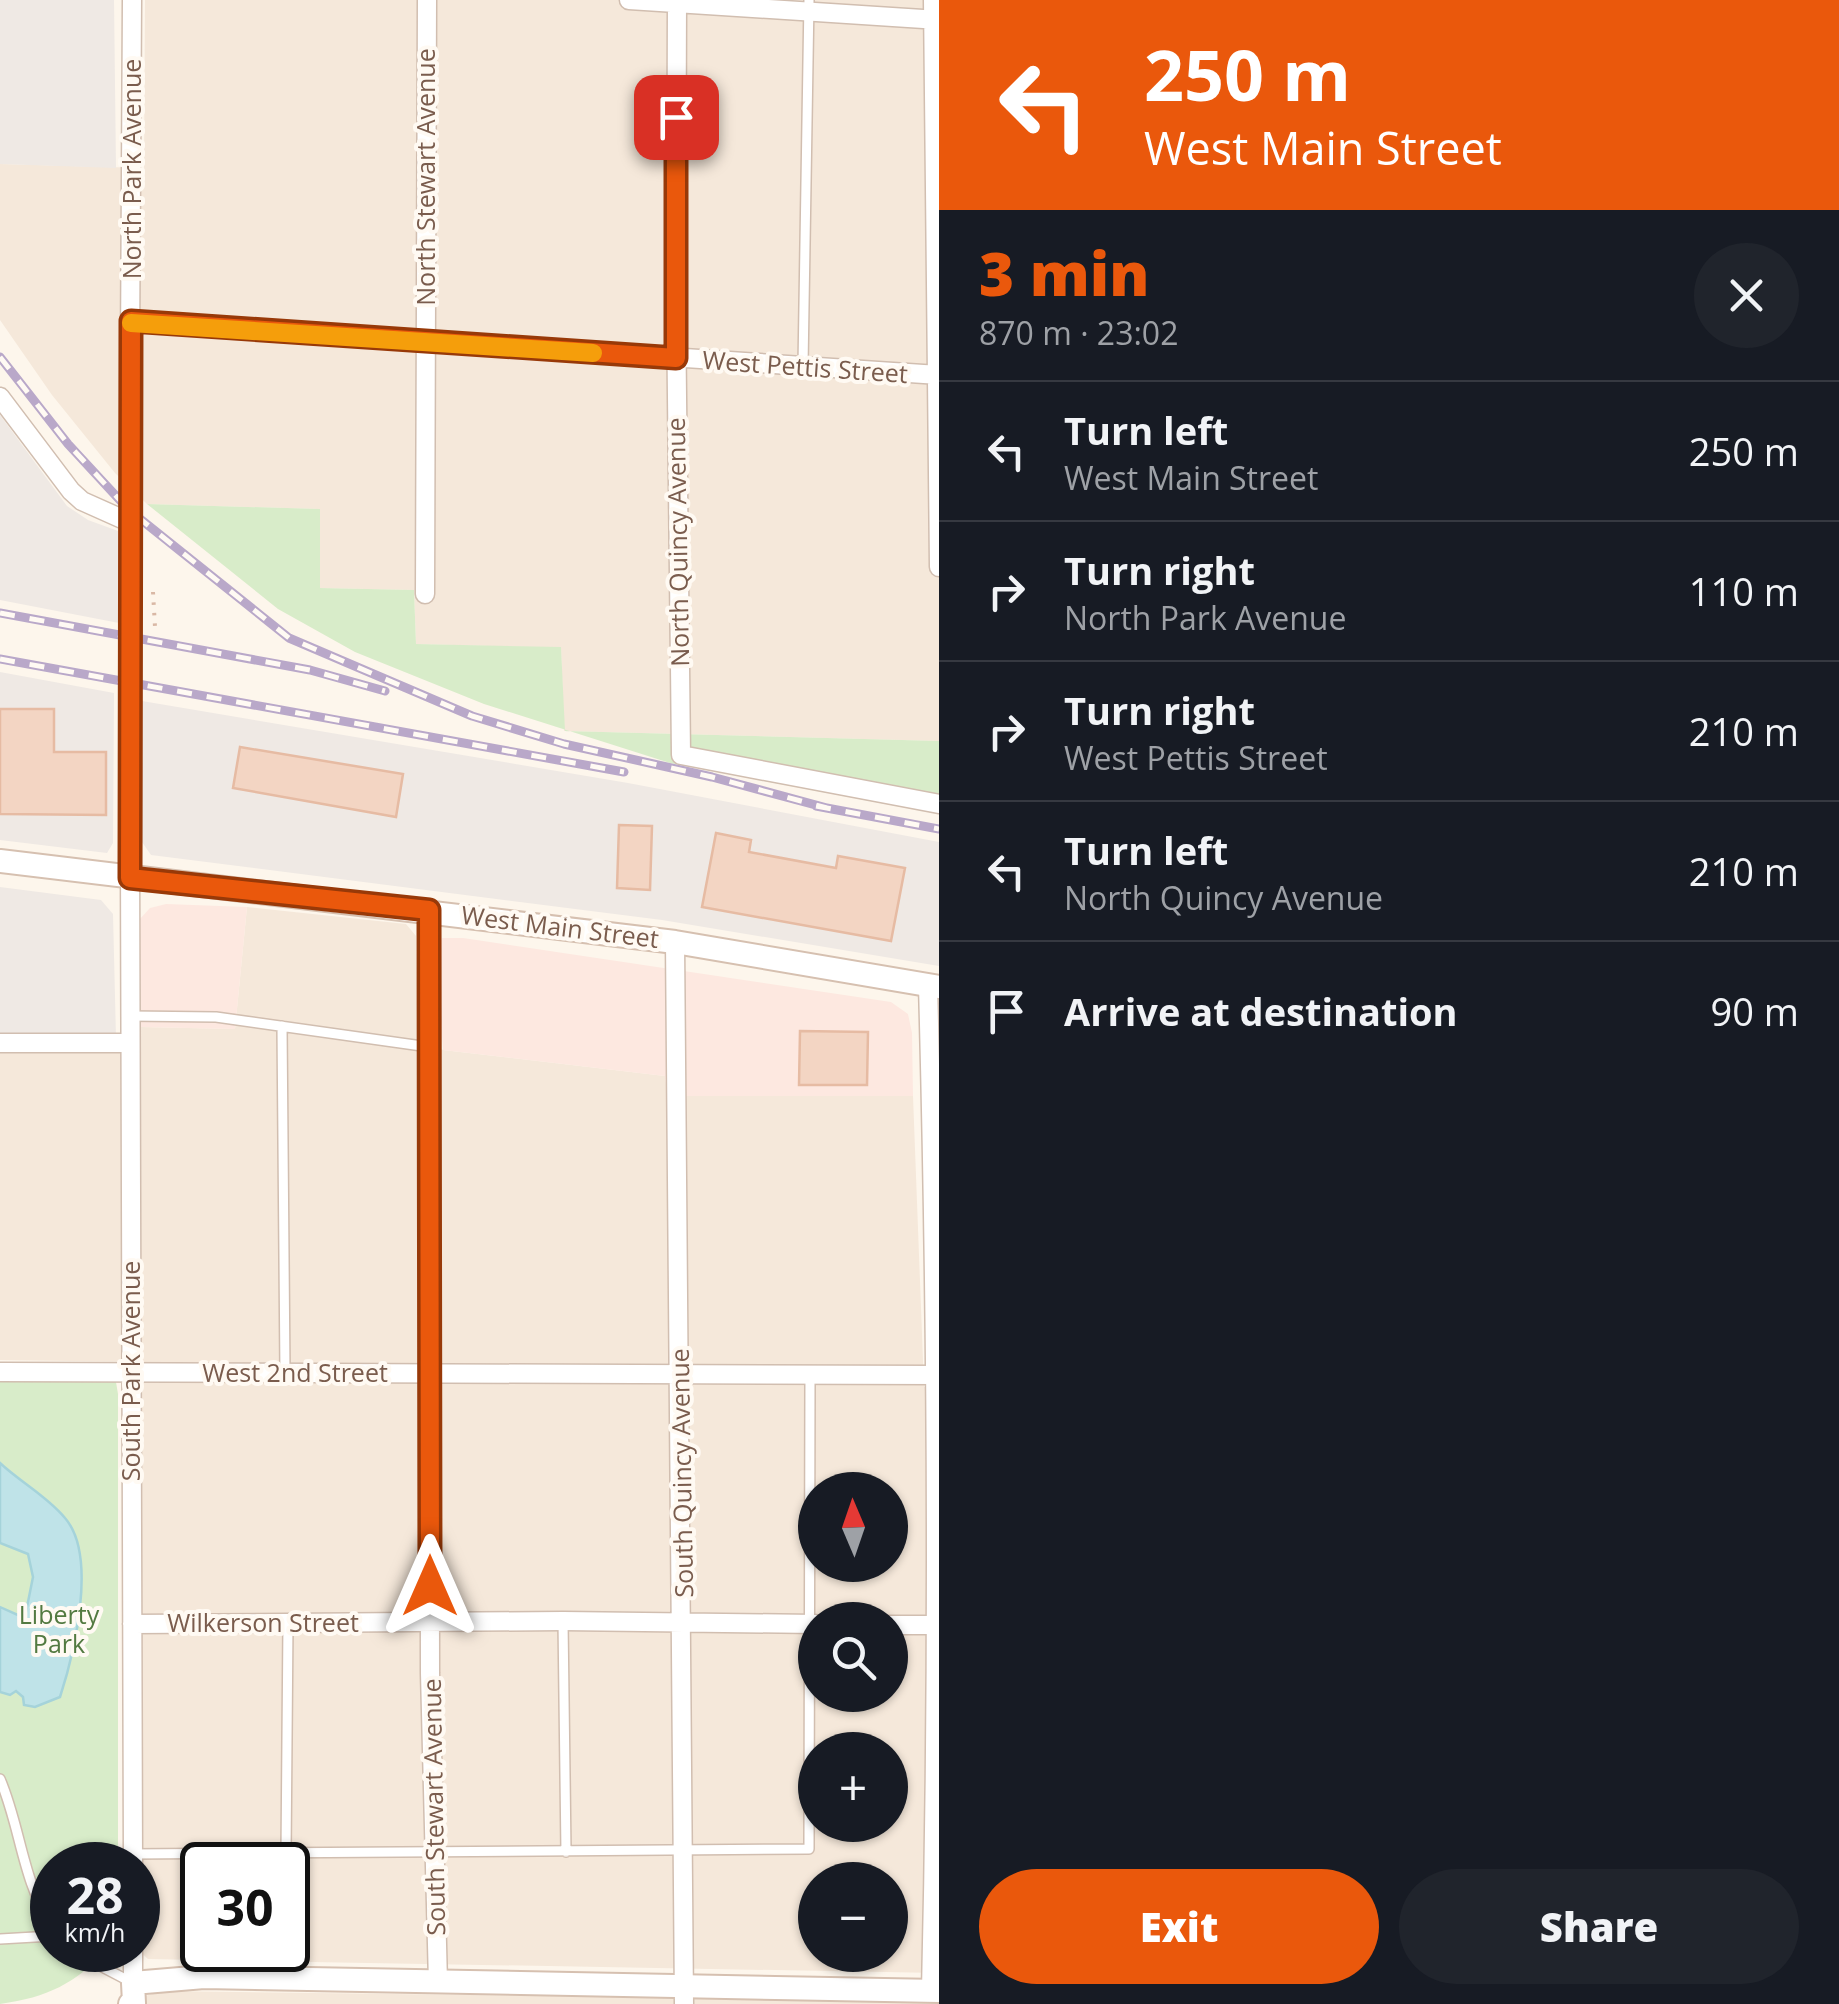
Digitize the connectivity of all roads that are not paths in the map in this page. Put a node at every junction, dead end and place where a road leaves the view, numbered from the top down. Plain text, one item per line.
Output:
1 (132, 0) edge
2 (426, 0) edge
3 (629, 0) edge
4 (933, 0) edge
5 (677, 2) edge
6 (809, 6) edge
7 (936, 20) edge
8 (131, 321) junction
9 (426, 342) junction
10 (676, 358) junction
11 (802, 366) junction
12 (938, 375) edge
13 (0, 397) edge
14 (129, 522) junction
15 (939, 568) edge
16 (425, 594) dead end
17 (939, 804) edge
18 (0, 861) edge
19 (130, 878) junction
20 (429, 910) junction
21 (675, 942) junction
22 (934, 986) edge
23 (130, 1016) junction
24 (282, 1026) junction
25 (0, 1042) edge
26 (130, 1044) junction
27 (429, 1047) junction
28 (936, 1176) edge
29 (0, 1372) edge
30 (131, 1373) junction
31 (285, 1373) junction
32 (432, 1373) junction
33 (681, 1374) junction
34 (810, 1374) junction
35 (939, 1375) edge
36 (812, 1602) edge
37 (563, 1621) junction
38 (684, 1621) junction
39 (430, 1622) junction
40 (288, 1623) junction
41 (132, 1624) junction
42 (798, 1624) edge
43 (908, 1624) edge
44 (938, 1625) edge
45 (811, 1712) edge
46 (0, 1779) edge
47 (938, 1795) edge
48 (133, 1842) edge
49 (286, 1842) edge
50 (684, 1850) junction
51 (566, 1852) junction
52 (434, 1853) junction
53 (310, 1855) edge
54 (30, 1882) edge
55 (30, 1937) edge
56 (0, 1939) edge
57 (102, 1972) edge
58 (133, 1972) edge
59 (438, 1983) junction
60 (935, 1991) edge
61 (684, 1996) edge
62 (132, 1999) edge

1 - 8 street, North Park Avenue
2 - 9 street, North Stewart Avenue
3 - 5 street
4 - 7 street
5 - 6 street
5 - 10 street, North Quincy Avenue
6 - 7 street
6 - 11 lane
7 - 12 street
8 - 9 street, West Pettis Street
8 - 14 street, North Park Avenue
9 - 10 street, West Pettis Street
9 - 16 street, North Stewart Avenue
10 - 11 street, West Pettis Street
10 - 17 street, North Quincy Avenue
11 - 12 street, West Pettis Street
12 - 15 street
13 - 14 street
14 - 19 street, North Park Avenue
18 - 19 main road, West Main Street
19 - 20 main road, West Main Street
19 - 23 street, South Park Avenue
20 - 21 main road, West Main Street
20 - 27 street, South Stewart Avenue
21 - 22 main road, West Main Street
21 - 33 street, South Quincy Avenue
22 - 28 street
23 - 24 lane
23 - 26 street, South Park Avenue
24 - 27 lane
24 - 31 lane
25 - 26 street
26 - 30 street, South Park Avenue
27 - 32 street, South Stewart Avenue
28 - 35 street
29 - 30 street, West 2nd Street
30 - 31 street, West 2nd Street
30 - 41 street, South Park Avenue
31 - 32 street, West 2nd Street
32 - 33 street, West 2nd Street
32 - 39 street, South Stewart Avenue
33 - 34 street, West 2nd Street
33 - 38 street, South Quincy Avenue
34 - 35 street, West 2nd Street
34 - 36 lane
35 - 44 street
37 - 38 street, Wilkerson Street
37 - 39 street, Wilkerson Street
37 - 51 lane
38 - 42 street, Wilkerson Street
38 - 50 street, South Quincy Avenue
39 - 40 street, Wilkerson Street
39 - 52 street, South Stewart Avenue
40 - 41 street, Wilkerson Street
40 - 49 lane
41 - 48 street, South Park Avenue
43 - 44 street
44 - 47 street
45 - 50 lane
46 - 54 lane
47 - 60 street
50 - 51 lane
50 - 61 street, South Quincy Avenue
51 - 52 lane
52 - 53 lane
52 - 59 street, South Stewart Avenue
55 - 56 lane
57 - 62 lane
58 - 62 street
59 - 61 main road
59 - 62 main road
60 - 61 main road

